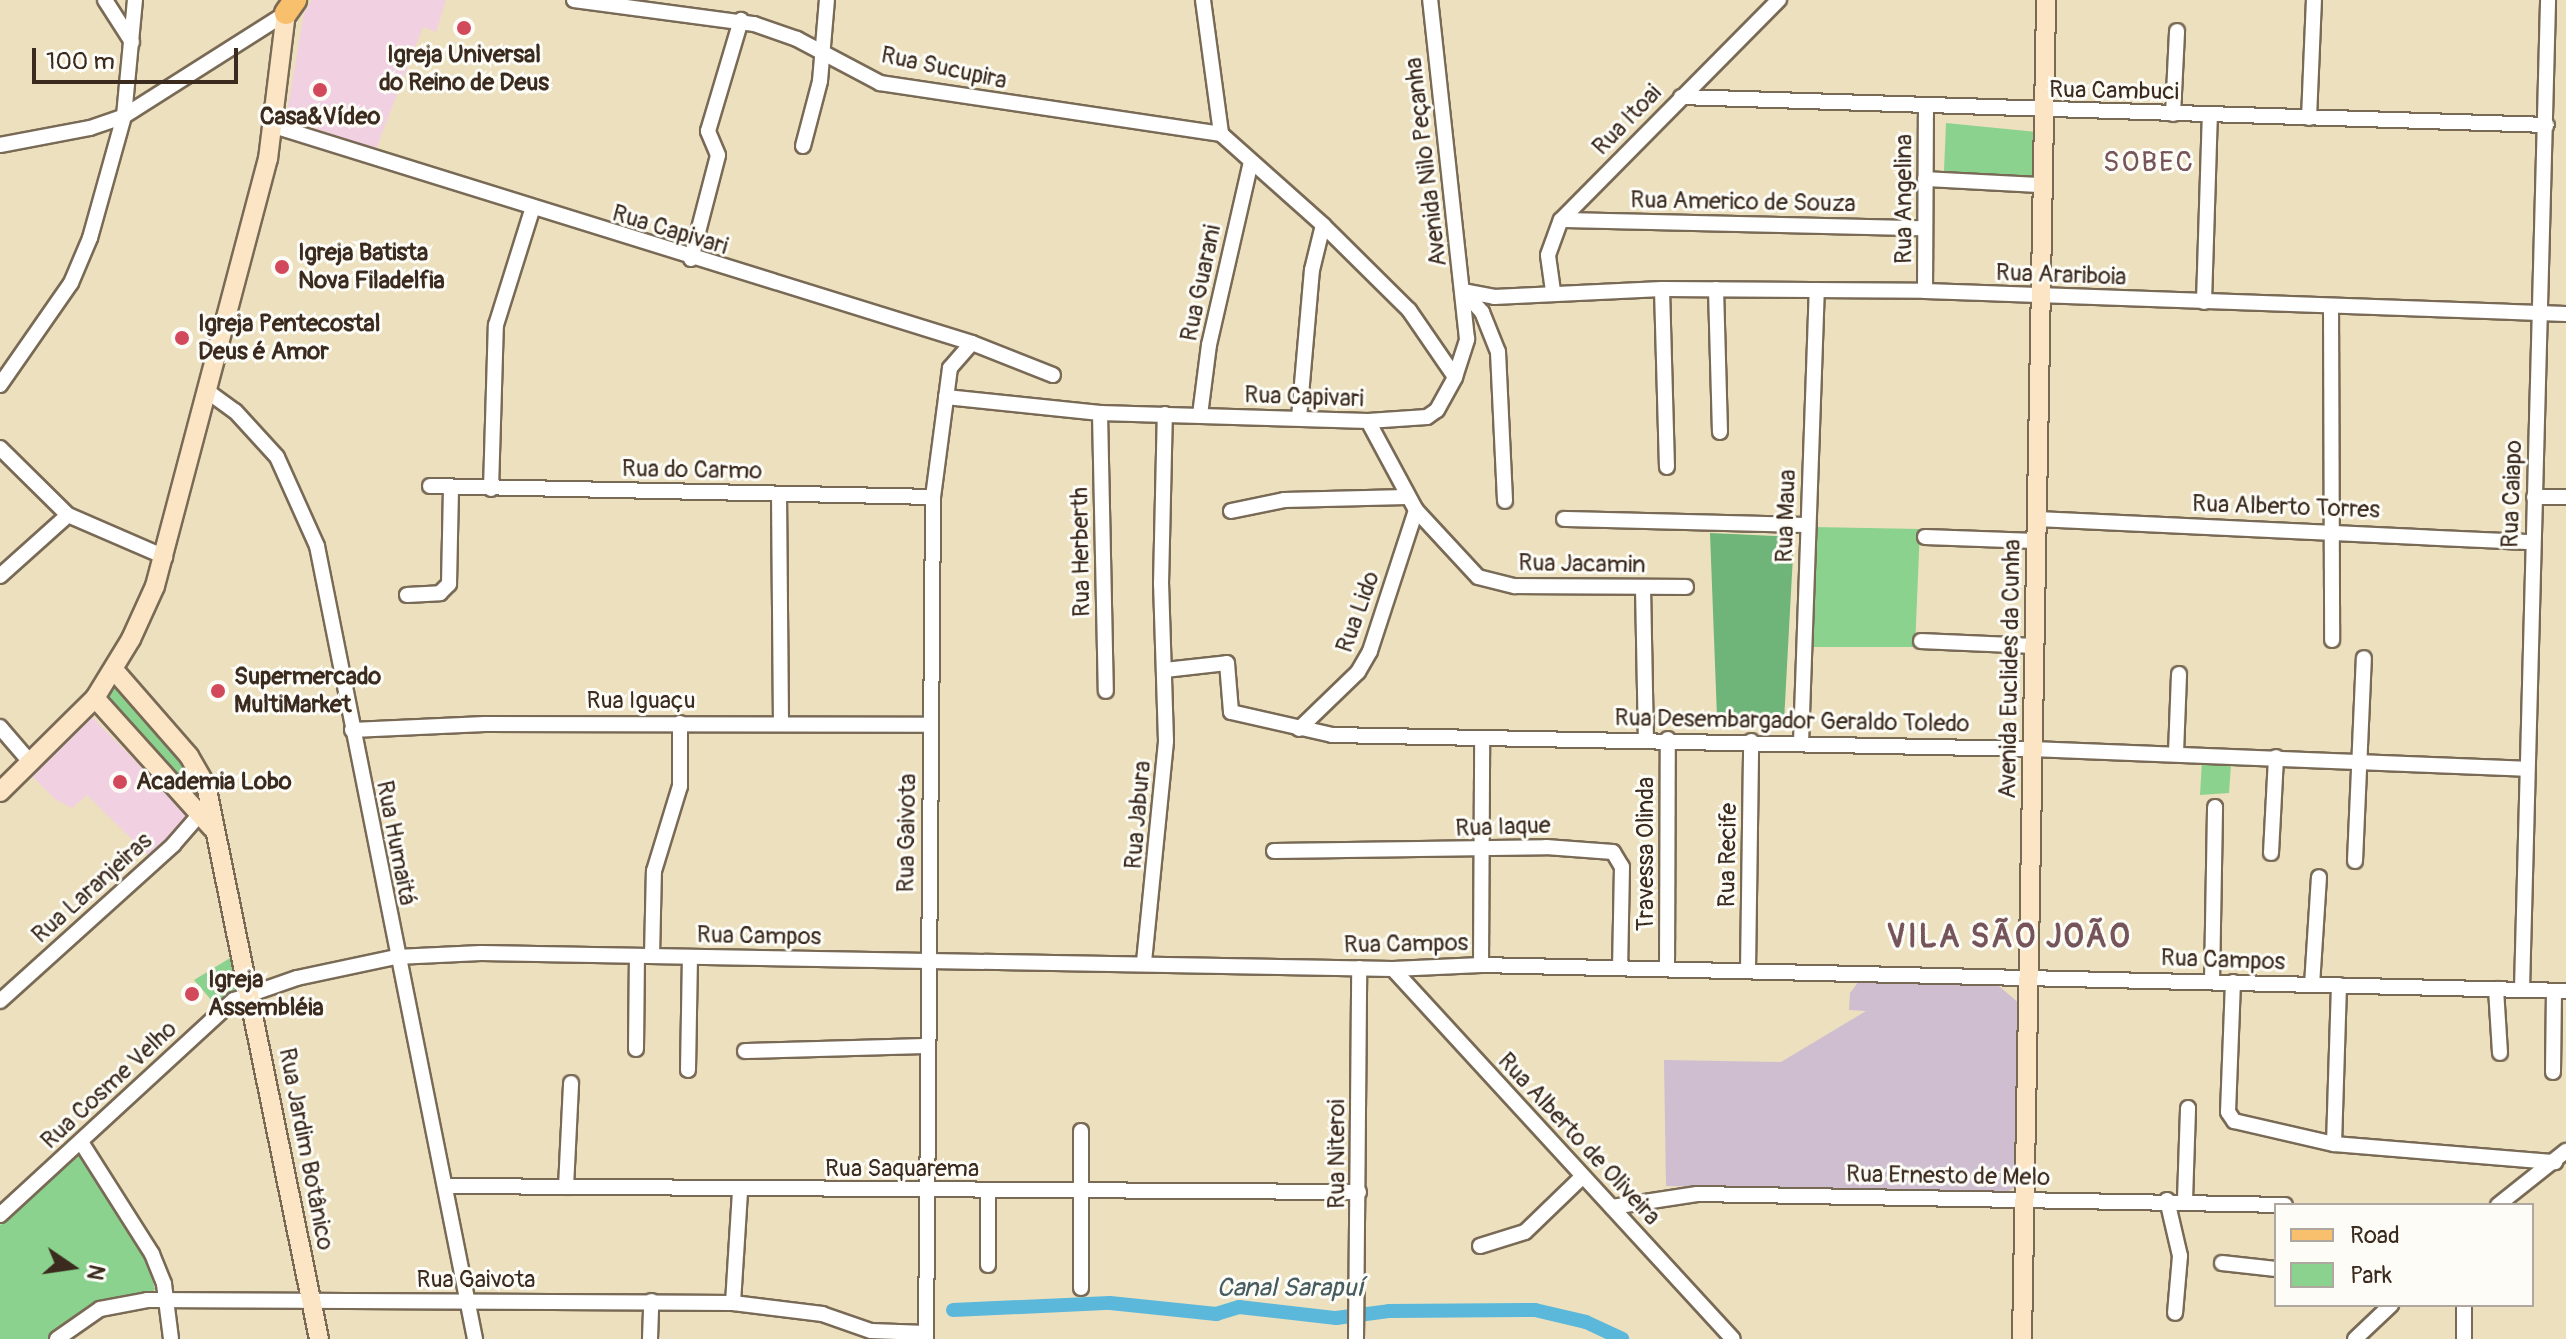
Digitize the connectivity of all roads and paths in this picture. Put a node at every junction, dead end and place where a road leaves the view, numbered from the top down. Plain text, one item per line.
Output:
1 (105, 0) edge
2 (135, 0) edge
3 (574, 0) edge
4 (827, 0) edge
5 (1203, 0) edge
6 (1430, 0) edge
7 (1779, 0) edge
8 (2046, 0) edge
9 (2314, 0) edge
10 (2548, 0) edge
11 (290, 4) edge
12 (741, 20) junction
13 (2177, 31) dead end
14 (132, 42) junction
15 (821, 51) junction
16 (1681, 97) junction
17 (1926, 106) junction
18 (2043, 112) junction
19 (2173, 114) junction
20 (2210, 115) junction
21 (124, 116) junction
22 (2309, 118) junction
23 (2547, 125) junction
24 (274, 126) junction
25 (1221, 134) junction
26 (0, 145) edge
27 (803, 146) dead end
28 (1251, 162) junction
29 (1925, 179) junction
30 (2041, 185) junction
31 (532, 210) junction
32 (1561, 220) junction
33 (1323, 225) junction
34 (1925, 228) junction
35 (691, 259) junction
36 (1662, 289) junction
37 (1716, 289) junction
38 (1464, 291) junction
39 (1553, 291) junction
40 (1817, 291) junction
41 (1925, 291) junction
42 (2042, 296) junction
43 (2204, 302) junction
44 (2331, 306) junction
45 (2539, 313) junction
46 (2566, 314) edge
47 (972, 343) junction
48 (1053, 375) dead end
49 (1455, 377) junction
50 (0, 385) edge
51 (207, 391) junction
52 (946, 397) junction
53 (1100, 413) junction
54 (1165, 414) junction
55 (1200, 415) junction
56 (1299, 418) junction
57 (1368, 421) junction
58 (1720, 432) dead end
59 (0, 448) edge
60 (1667, 467) dead end
61 (430, 486) dead end
62 (451, 487) junction
63 (491, 489) junction
64 (779, 494) junction
65 (933, 497) junction
66 (1407, 497) junction
67 (2534, 497) junction
68 (2566, 497) edge
69 (1505, 501) dead end
70 (1416, 510) junction
71 (1231, 511) dead end
72 (68, 515) junction
73 (1564, 519) dead end
74 (2037, 519) junction
75 (1808, 525) junction
76 (2335, 530) junction
77 (1925, 537) dead end
78 (2036, 541) junction
79 (2532, 542) junction
80 (165, 557) junction
81 (0, 576) edge
82 (1643, 587) junction
83 (1686, 587) dead end
84 (407, 595) dead end
85 (2332, 640) dead end
86 (1921, 641) dead end
87 (2034, 646) junction
88 (2364, 658) dead end
89 (114, 670) junction
90 (1165, 670) junction
91 (2179, 674) dead end
92 (1106, 691) dead end
93 (95, 698) junction
94 (680, 723) junction
95 (781, 724) junction
96 (930, 725) junction
97 (0, 727) edge
98 (1299, 729) junction
99 (352, 730) junction
100 (1646, 739) junction
101 (1668, 739) junction
102 (1482, 741) junction
103 (1751, 741) junction
104 (1801, 743) junction
105 (2032, 749) junction
106 (2176, 753) junction
107 (2276, 757) junction
108 (2360, 762) junction
109 (31, 763) junction
110 (2525, 769) junction
111 (0, 792) edge
112 (2215, 807) dead end
113 (207, 816) junction
114 (1482, 848) junction
115 (1274, 851) dead end
116 (2271, 853) dead end
117 (2355, 861) dead end
118 (2319, 877) dead end
119 (644, 956) junction
120 (396, 957) junction
121 (690, 957) junction
122 (928, 960) junction
123 (1144, 962) junction
124 (1481, 965) junction
125 (1359, 968) junction
126 (1620, 968) junction
127 (1393, 969) junction
128 (1667, 969) junction
129 (1748, 970) junction
130 (2029, 976) junction
131 (2212, 982) junction
132 (2233, 982) junction
133 (2312, 985) junction
134 (2339, 985) junction
135 (2496, 989) junction
136 (2522, 989) junction
137 (2560, 991) edge
138 (252, 995) junction
139 (0, 1001) edge
140 (927, 1046) junction
141 (636, 1049) dead end
142 (745, 1051) dead end
143 (2500, 1053) dead end
144 (688, 1070) dead end
145 (2553, 1072) dead end
146 (571, 1083) dead end
147 (2188, 1108) dead end
148 (1081, 1131) dead end
149 (81, 1142) junction
150 (2334, 1144) junction
151 (2560, 1156) edge
152 (1582, 1177) junction
153 (445, 1186) junction
154 (566, 1187) junction
155 (927, 1190) junction
156 (740, 1191) junction
157 (988, 1191) junction
158 (1359, 1192) junction
159 (1080, 1194) junction
160 (2167, 1200) junction
161 (2185, 1200) junction
162 (2023, 1201) junction
163 (2501, 1203) edge
164 (2274, 1204) edge
165 (1612, 1207) junction
166 (0, 1215) edge
167 (1480, 1246) dead end
168 (2222, 1263) dead end
169 (988, 1265) dead end
170 (2274, 1269) edge
171 (1081, 1288) dead end
172 (165, 1301) junction
173 (651, 1301) junction
174 (312, 1302) junction
175 (467, 1303) junction
176 (733, 1303) junction
177 (2389, 1307) edge
178 (2464, 1307) edge
179 (2175, 1313) dead end
180 (1356, 1333) edge
181 (926, 1336) edge
182 (57, 1339) edge
183 (171, 1339) edge
184 (319, 1339) edge
185 (475, 1339) edge
186 (650, 1339) edge
187 (1733, 1339) edge
188 (2022, 1339) edge
189 (2355, 1339) edge
190 (2464, 1339) edge

1 - 14 street
2 - 14 street
3 - 12 street, Rua Sucupira
4 - 15 street
5 - 25 street
6 - 38 street, Avenida Nilo Peçanha
7 - 16 street, Rua Itoai
8 - 18 main road, Avenida Euclides da Cunha
9 - 22 street
10 - 23 street, Rua Caiapo
11 - 21 street
11 - 24 main road
12 - 15 street, Rua Sucupira
12 - 35 street
13 - 19 street
14 - 21 street
15 - 25 street, Rua Sucupira
15 - 27 street
16 - 17 street, Rua Cambuci
16 - 32 street, Rua Itoai
17 - 18 street, Rua Cambuci
17 - 29 street, Rua Angelina
18 - 19 street, Rua Cambuci
18 - 30 main road, Avenida Euclides da Cunha
19 - 20 street, Rua Cambuci
20 - 22 street, Rua Cambuci
20 - 43 street
21 - 26 street
21 - 50 street
22 - 23 street, Rua Cambuci
23 - 45 street, Rua Caiapo
24 - 31 street, Rua Capivari
24 - 51 main road
25 - 28 street
28 - 33 street
28 - 55 street, Rua Guarani
29 - 30 street
29 - 34 street, Rua Angelina
30 - 42 main road, Avenida Euclides da Cunha
31 - 35 street, Rua Capivari
31 - 63 street
32 - 34 street, Rua Americo de Souza
32 - 39 street, Rua Itoai
33 - 49 street
33 - 56 street
34 - 41 street, Rua Angelina
35 - 47 street, Rua Capivari
36 - 37 street, Rua Arariboia
36 - 39 street, Rua Arariboia
36 - 60 street
37 - 40 street, Rua Arariboia
37 - 58 street
38 - 39 street, Rua Arariboia
38 - 49 street, Rua Capivari
38 - 69 street, Avenida Nilo Peçanha
40 - 41 street, Rua Arariboia
40 - 75 street, Rua Maua
41 - 42 street, Rua Arariboia
42 - 43 street, Rua Arariboia
42 - 74 main road, Avenida Euclides da Cunha
43 - 44 street, Rua Arariboia
44 - 45 street, Rua Arariboia
44 - 76 street
45 - 46 street, Rua Arariboia
45 - 67 street, Rua Caiapo
47 - 48 street, Rua Capivari
47 - 52 street, Rua Gaivota
49 - 57 street, Rua Capivari
51 - 80 main road
51 - 99 street, Rua Humaitá
52 - 53 street, Rua Capivari
52 - 65 street, Rua Gaivota
53 - 54 street, Rua Capivari
53 - 92 street, Rua Herberth
54 - 55 street, Rua Capivari
54 - 90 street, Rua Jabura
55 - 56 street, Rua Capivari
56 - 57 street, Rua Capivari
57 - 66 street, Rua Jacamin
59 - 72 street
61 - 62 street, Rua do Carmo
62 - 63 street, Rua do Carmo
62 - 84 street
63 - 64 street, Rua do Carmo
64 - 65 street, Rua do Carmo
64 - 95 street
65 - 96 street, Rua Gaivota
66 - 70 street, Rua Jacamin
66 - 71 street
67 - 68 street
67 - 79 street, Rua Caiapo
70 - 82 street, Rua Jacamin
70 - 98 street, Rua Lido
72 - 80 street
72 - 81 street
73 - 75 street
74 - 76 street, Rua Alberto Torres
74 - 78 main road, Avenida Euclides da Cunha
75 - 104 street, Rua Maua
76 - 79 street, Rua Alberto Torres
76 - 85 street
77 - 78 street
78 - 87 main road, Avenida Euclides da Cunha
79 - 110 street, Rua Caiapo
80 - 89 main road
82 - 83 street, Rua Jacamin
82 - 100 street
86 - 87 street
87 - 105 main road, Avenida Euclides da Cunha
88 - 108 street
89 - 93 main road
89 - 113 main road, Rua Jardim Botânico
90 - 98 street
90 - 123 street, Rua Jabura
91 - 106 street
93 - 109 main road
93 - 113 main road, Rua Jardim Botânico
94 - 95 street, Rua Iguaçu
94 - 99 street, Rua Iguaçu
94 - 119 street
95 - 96 street, Rua Iguaçu
96 - 122 street, Rua Gaivota
97 - 109 street
98 - 102 street, Rua Desembargador Geraldo Toledo
99 - 120 street, Rua Humaitá
100 - 101 street, Rua Desembargador Geraldo Toledo
100 - 102 street, Rua Desembargador Geraldo Toledo
101 - 103 street, Rua Desembargador Geraldo Toledo
101 - 128 street, Travessa Olinda
102 - 114 street
103 - 104 street, Rua Desembargador Geraldo Toledo
103 - 129 street, Rua Recife
104 - 105 street, Rua Desembargador Geraldo Toledo
105 - 106 street, Rua Desembargador Geraldo Toledo
105 - 130 main road, Avenida Euclides da Cunha
106 - 107 street, Rua Desembargador Geraldo Toledo
107 - 108 street, Rua Desembargador Geraldo Toledo
107 - 116 street
108 - 110 street, Rua Desembargador Geraldo Toledo
108 - 117 street
109 - 111 main road
110 - 136 street, Rua Caiapo
112 - 131 street
113 - 138 main road, Rua Jardim Botânico
113 - 139 street, Rua Laranjeiras
114 - 115 street, Rua Iaque
114 - 124 street
114 - 126 street, Rua Iaque
118 - 133 street
119 - 120 street, Rua Campos
119 - 121 street, Rua Campos
119 - 141 street
120 - 138 street, Rua Campos
120 - 153 street, Rua Humaitá
121 - 122 street, Rua Campos
121 - 144 street
122 - 123 street, Rua Campos
122 - 140 street, Rua Gaivota
123 - 125 street, Rua Campos
124 - 126 street, Rua Campos
124 - 127 street, Rua Campos
125 - 127 street, Rua Campos
125 - 158 street, Rua Niteroi
126 - 128 street, Rua Campos
127 - 152 street, Rua Alberto de Oliveira
128 - 129 street, Rua Campos
129 - 130 street, Rua Campos
130 - 131 street, Rua Campos
130 - 162 main road, Avenida Euclides da Cunha
131 - 132 street, Rua Campos
132 - 133 street, Rua Campos
132 - 150 street
133 - 134 street, Rua Campos
134 - 135 street, Rua Campos
134 - 150 street
135 - 136 street, Rua Campos
135 - 143 street
136 - 137 street, Rua Campos
137 - 145 street
138 - 149 street, Rua Cosme Velho
138 - 174 main road, Rua Jardim Botânico
140 - 142 street
140 - 155 street, Rua Gaivota
146 - 154 street
147 - 161 street
148 - 159 street
149 - 166 street, Rua Cosme Velho
149 - 172 street
150 - 151 street
151 - 163 street
152 - 165 street, Rua Alberto de Oliveira
152 - 167 street
153 - 154 street, Rua Saquarema
153 - 175 street, Rua Humaitá
154 - 156 street, Rua Saquarema
155 - 156 street, Rua Saquarema
155 - 157 street, Rua Saquarema
155 - 181 street, Rua Gaivota
156 - 176 street
157 - 159 street, Rua Saquarema
157 - 169 street
158 - 159 street, Rua Saquarema
158 - 180 street, Rua Niteroi
159 - 171 street
160 - 161 street, Rua Ernesto de Melo
160 - 162 street, Rua Ernesto de Melo
160 - 179 street
161 - 164 street, Rua Ernesto de Melo
162 - 165 street, Rua Ernesto de Melo
162 - 188 main road, Avenida Euclides da Cunha
165 - 187 street, Rua Alberto de Oliveira
168 - 170 street
172 - 174 street, Rua Gaivota
172 - 182 street, Rua Gaivota
172 - 183 street
173 - 175 street, Rua Gaivota
173 - 176 street, Rua Gaivota
173 - 186 street
174 - 175 street, Rua Gaivota
174 - 184 main road, Rua Jardim Botânico
175 - 185 street, Rua Humaitá
176 - 181 street, Rua Gaivota
177 - 189 street
178 - 190 street

